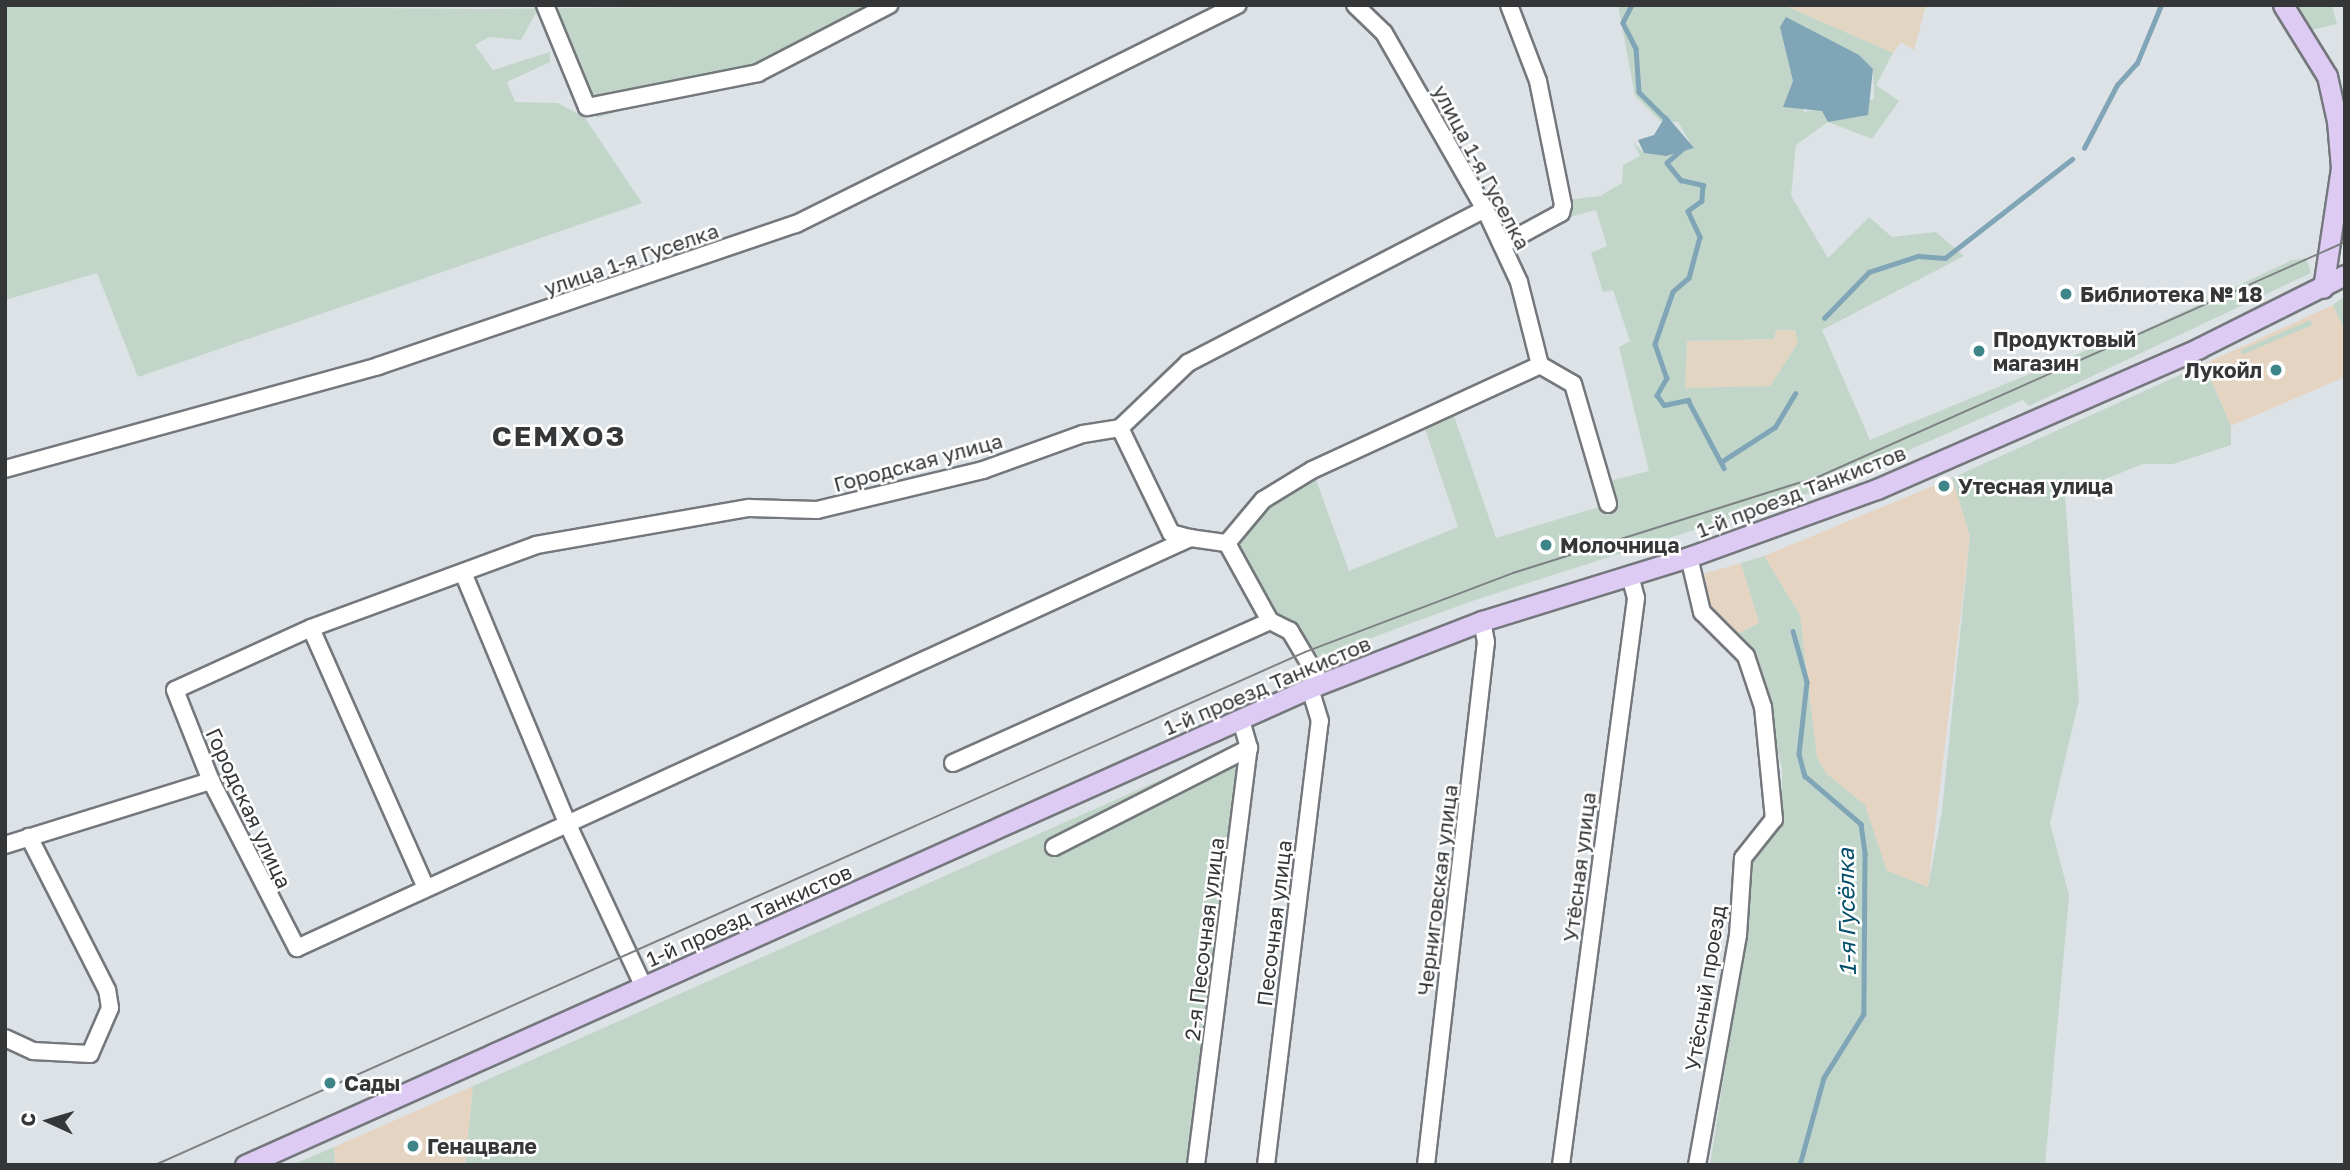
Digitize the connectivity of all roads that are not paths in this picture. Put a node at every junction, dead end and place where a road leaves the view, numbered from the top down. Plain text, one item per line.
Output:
1 (545, 5) edge
2 (888, 5) edge
3 (1238, 5) edge
4 (1355, 5) edge
5 (1509, 5) edge
6 (2283, 5) edge
7 (1485, 209) junction
8 (2340, 225) edge
9 (1502, 245) junction
10 (2345, 275) edge
11 (2323, 288) junction
12 (1540, 365) junction
13 (1120, 428) junction
14 (5, 469) edge
15 (1608, 504) dead end
16 (1190, 538) junction
17 (1227, 543) junction
18 (1689, 557) junction
19 (464, 575) junction
20 (1630, 575) junction
21 (1269, 621) junction
22 (1482, 621) junction
23 (311, 628) junction
24 (1316, 686) junction
25 (1241, 720) junction
26 (1249, 748) junction
27 (953, 762) dead end
28 (211, 782) junction
29 (568, 825) junction
30 (29, 837) junction
31 (5, 845) edge
32 (1054, 847) dead end
33 (426, 888) junction
34 (644, 988) junction
35 (5, 1038) edge
36 (246, 1165) edge
37 (1196, 1165) edge
38 (1266, 1165) edge
39 (1426, 1165) edge
40 (1561, 1165) edge
41 (1697, 1165) edge

1 - 2 street
3 - 14 street, улица 1-я Гуселка
4 - 7 street, улица 1-я Гуселка
5 - 9 street
6 - 8 main road
7 - 9 street, улица 1-я Гуселка
7 - 13 street, Городская улица
8 - 11 main road
9 - 12 street, улица 1-я Гуселка
10 - 11 main road, 1-й проезд Танкистов
11 - 18 main road, 1-й проезд Танкистов
12 - 15 street
12 - 17 street
13 - 16 street
13 - 19 street, Городская улица
16 - 17 street
16 - 29 street, Городская улица
17 - 21 street
18 - 20 main road, 1-й проезд Танкистов
18 - 41 street, Утёсный проезд
19 - 23 street, Городская улица
19 - 29 street
20 - 22 main road, 1-й проезд Танкистов
20 - 40 street, Утёсная улица
21 - 24 street, Песочная улица
21 - 27 street
22 - 24 main road, 1-й проезд Танкистов
22 - 39 street, Черниговская улица
23 - 28 street, Городская улица
23 - 33 street
24 - 25 main road, 1-й проезд Танкистов
24 - 38 street, Песочная улица
25 - 26 street, 2-я Песочная улица
25 - 34 main road, 1-й проезд Танкистов
26 - 32 street
26 - 37 street, 2-я Песочная улица
28 - 30 street
28 - 33 street, Городская улица
29 - 33 street, Городская улица
29 - 34 street
30 - 31 street
30 - 35 street
34 - 36 main road, 1-й проезд Танкистов

